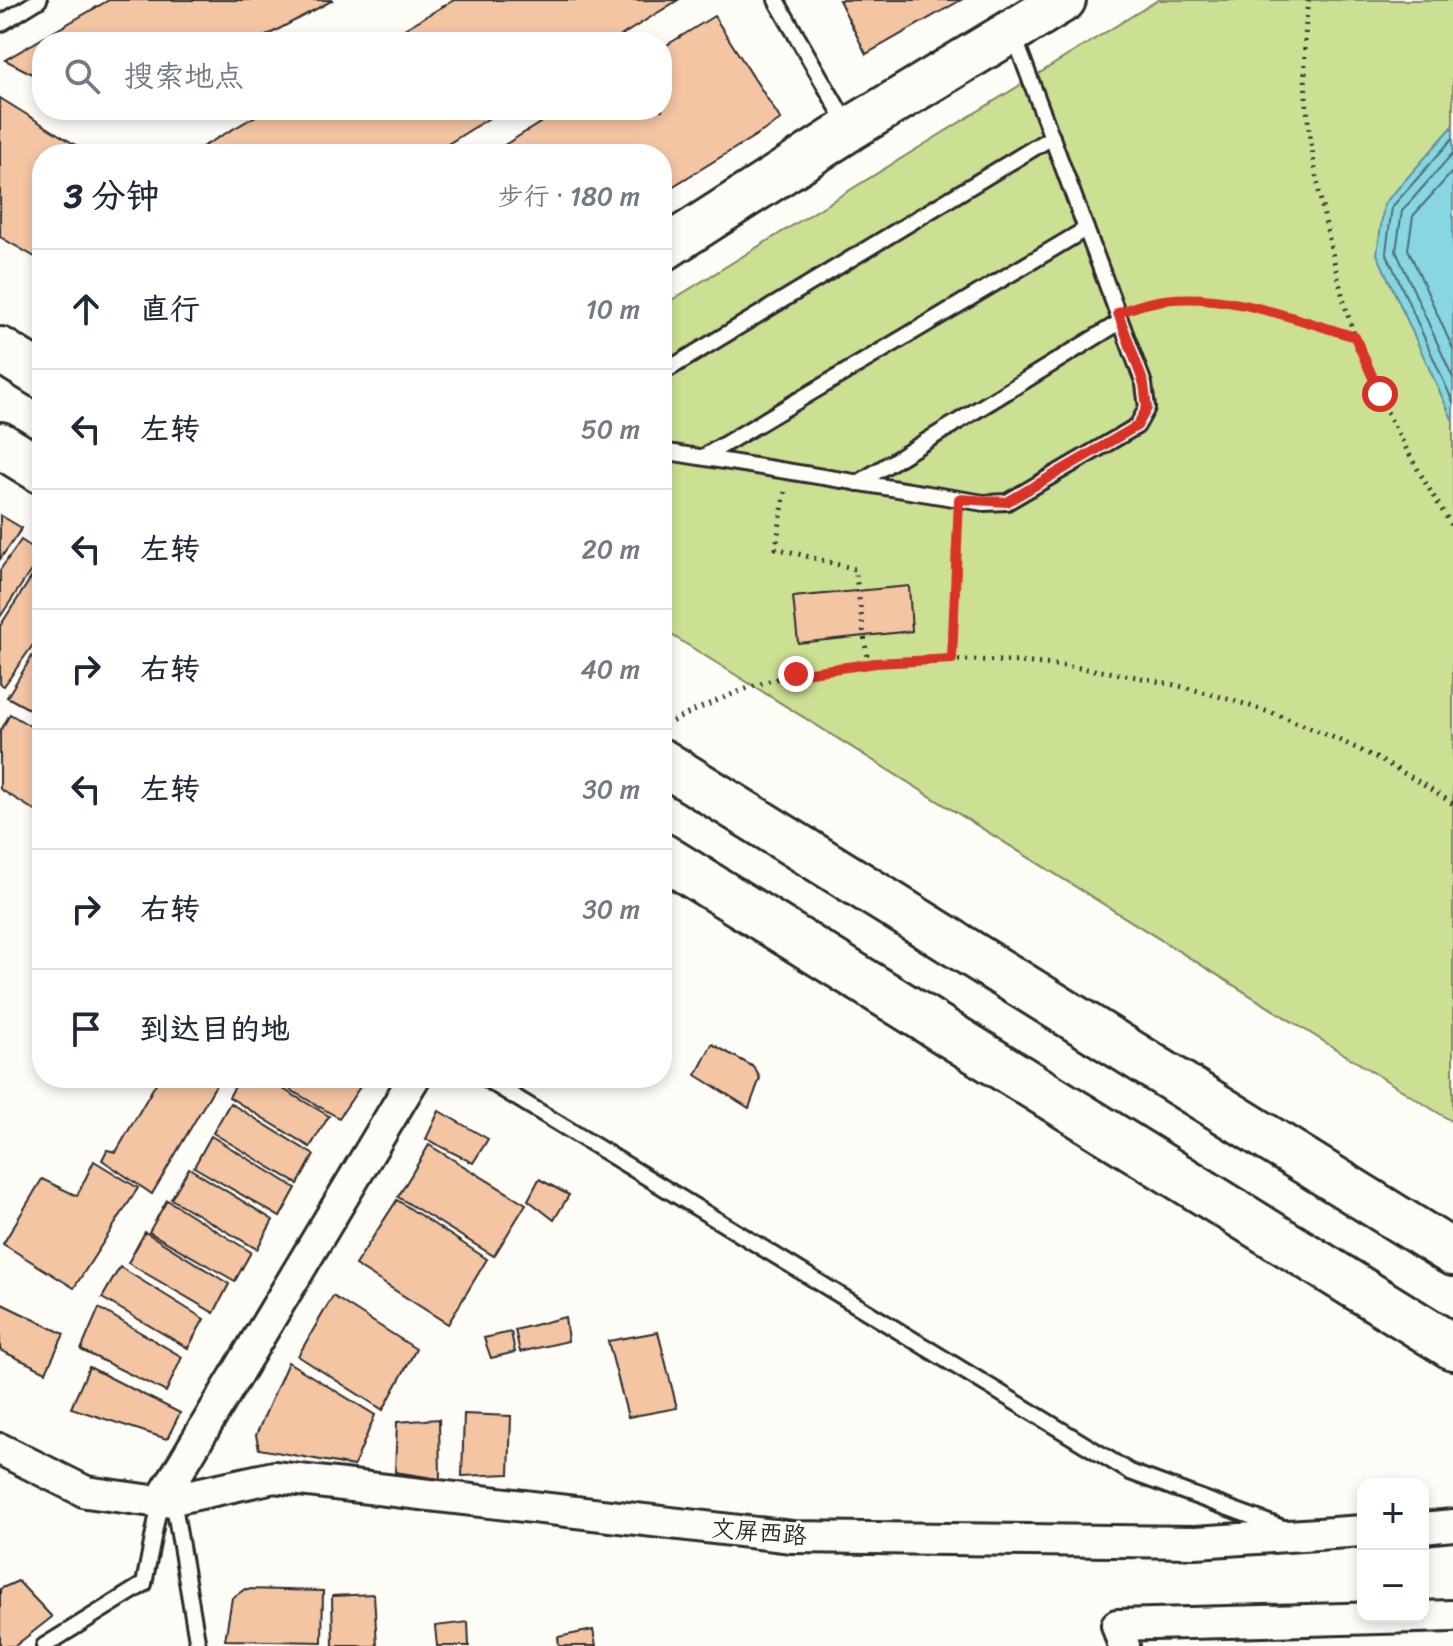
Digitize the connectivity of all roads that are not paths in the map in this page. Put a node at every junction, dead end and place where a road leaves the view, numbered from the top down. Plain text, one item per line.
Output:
1 (39, 0) edge
2 (776, 0) edge
3 (1064, 0) edge
4 (0, 24) edge
5 (1012, 31) junction
6 (850, 129) junction
7 (1052, 137) junction
8 (1086, 229) junction
9 (672, 244) edge
10 (1119, 317) junction
11 (0, 350) edge
12 (672, 367) edge
13 (32, 370) edge
14 (0, 445) edge
15 (672, 452) edge
16 (703, 457) junction
17 (32, 465) edge
18 (858, 483) junction
19 (672, 768) edge
20 (672, 862) edge
21 (408, 1088) edge
22 (500, 1088) edge
23 (1453, 1253) edge
24 (1453, 1347) edge
25 (0, 1449) edge
26 (166, 1500) junction
27 (1453, 1525) edge
28 (1429, 1527) edge
29 (1357, 1531) edge
30 (1302, 1534) junction
31 (1453, 1616) edge
32 (44, 1646) edge
33 (198, 1646) edge
34 (1124, 1646) edge

1 - 4 lane
2 - 6 lane
3 - 5 street
5 - 6 street
5 - 7 lane
6 - 9 street
7 - 8 lane
7 - 12 lane
8 - 10 lane
8 - 16 lane
10 - 18 lane
10 - 18 lane
11 - 13 highway
14 - 17 highway
15 - 16 lane
16 - 18 lane
19 - 23 highway
20 - 24 highway
21 - 26 street
22 - 30 lane
25 - 26 street, 文屏西路
26 - 30 street, 文屏西路
26 - 32 lane
26 - 33 lane
27 - 28 street
29 - 30 street, 文屏西路
31 - 34 street

